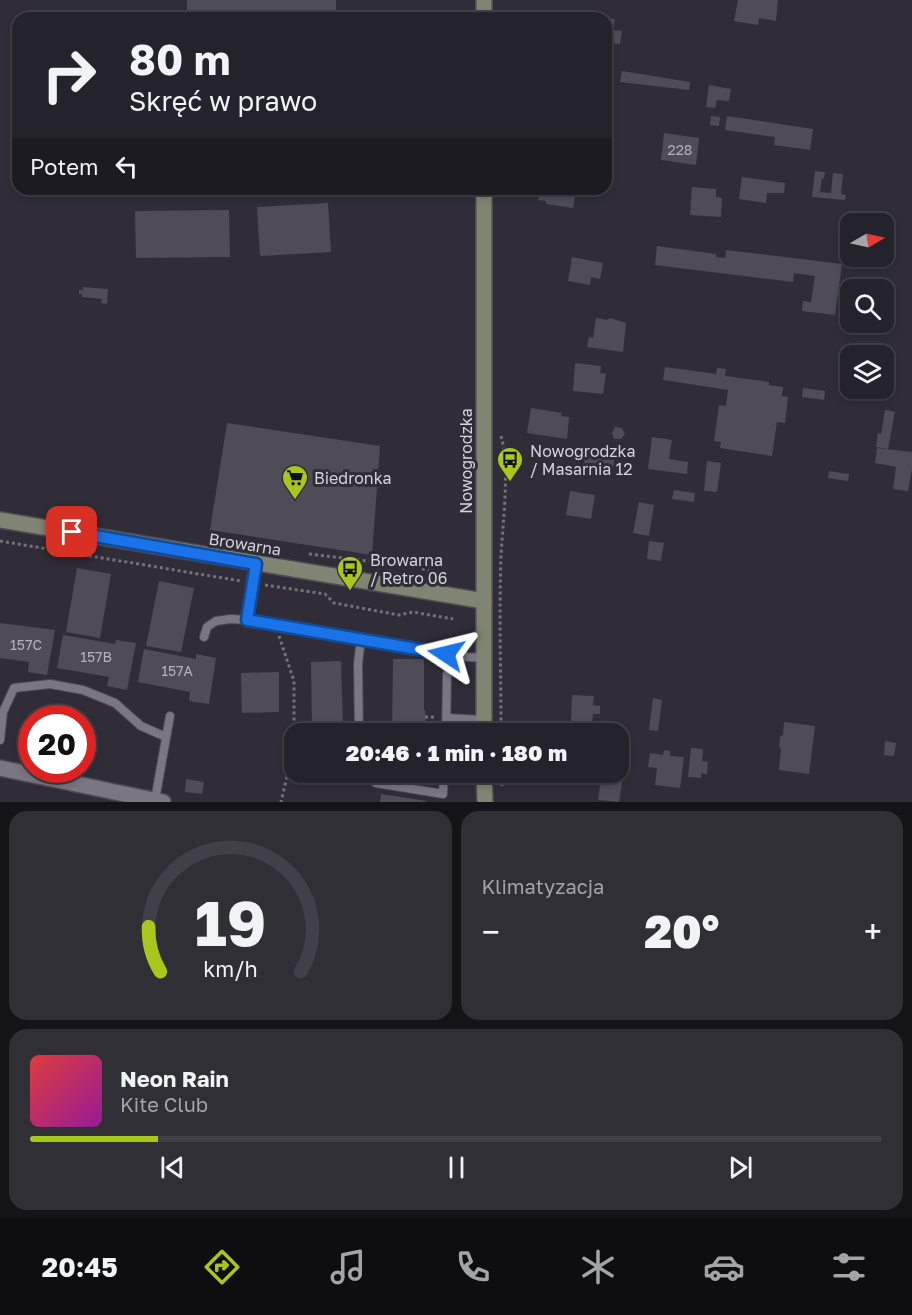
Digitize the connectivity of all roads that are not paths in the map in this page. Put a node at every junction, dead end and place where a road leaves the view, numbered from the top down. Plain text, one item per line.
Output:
1 (484, 195) edge
2 (0, 520) edge
3 (256, 564) junction
4 (484, 601) junction
5 (247, 620) junction
6 (204, 637) dead end
7 (361, 639) junction
8 (484, 658) junction
9 (447, 674) dead end
10 (170, 716) dead end
11 (447, 718) junction
12 (359, 723) edge
13 (447, 723) edge
14 (468, 723) edge
15 (484, 723) edge
16 (166, 737) junction
17 (0, 740) edge
18 (0, 768) edge
19 (376, 783) edge
20 (444, 783) edge
21 (484, 783) edge
22 (443, 798) edge
23 (135, 799) edge
24 (159, 801) edge
25 (485, 802) edge

1 - 4 main road, Nowogrodzka
2 - 3 main road, Browarna
3 - 4 main road, Browarna
3 - 5 lane
4 - 8 main road, Nowogrodzka
5 - 6 lane
5 - 7 lane
7 - 8 lane
7 - 12 lane
8 - 15 main road, Nowogrodzka
9 - 11 lane
10 - 16 lane
11 - 13 lane
11 - 14 lane
16 - 17 lane
16 - 24 lane
18 - 23 street
19 - 22 lane
20 - 22 lane
21 - 25 main road
23 - 24 street

